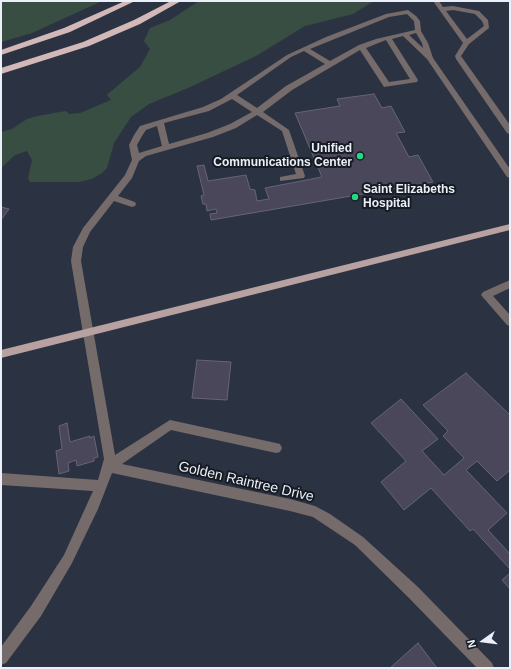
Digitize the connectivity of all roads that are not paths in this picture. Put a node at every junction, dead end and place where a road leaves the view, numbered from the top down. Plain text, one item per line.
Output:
1 (131, 1) edge
2 (177, 1) edge
3 (436, 1) edge
4 (442, 9) junction
5 (418, 31) junction
6 (404, 34) junction
7 (388, 38) junction
8 (466, 43) junction
9 (361, 46) junction
10 (305, 49) junction
11 (1, 53) edge
12 (430, 58) junction
13 (329, 63) junction
14 (1, 71) edge
15 (232, 95) junction
16 (258, 112) junction
17 (160, 122) junction
18 (510, 131) edge
19 (166, 148) junction
20 (136, 160) junction
21 (510, 175) edge
22 (283, 179) dead end
23 (112, 197) junction
24 (132, 204) dead end
25 (510, 227) edge
26 (510, 284) edge
27 (510, 322) edge
28 (89, 332) junction
29 (1, 354) edge
30 (276, 448) dead end
31 (108, 468) junction
32 (1, 479) edge
33 (101, 486) junction
34 (1, 658) edge
35 (481, 666) edge

1 - 11 highway
2 - 14 highway
3 - 4 lane
4 - 8 lane
4 - 8 lane
5 - 6 lane
5 - 10 lane
5 - 12 lane
6 - 7 lane
6 - 12 lane
7 - 9 lane
7 - 9 lane
8 - 18 lane
9 - 13 lane
10 - 13 lane
10 - 15 lane
12 - 21 lane
13 - 16 lane
15 - 16 lane
15 - 17 lane
16 - 19 lane
16 - 22 lane
17 - 19 lane
17 - 20 lane
19 - 20 lane
20 - 23 lane
23 - 24 lane
23 - 28 lane
25 - 28 main road
26 - 27 lane
28 - 29 main road
28 - 31 lane
30 - 31 lane
31 - 33 lane
31 - 35 lane, Golden Raintree Drive
32 - 33 lane
33 - 34 lane

